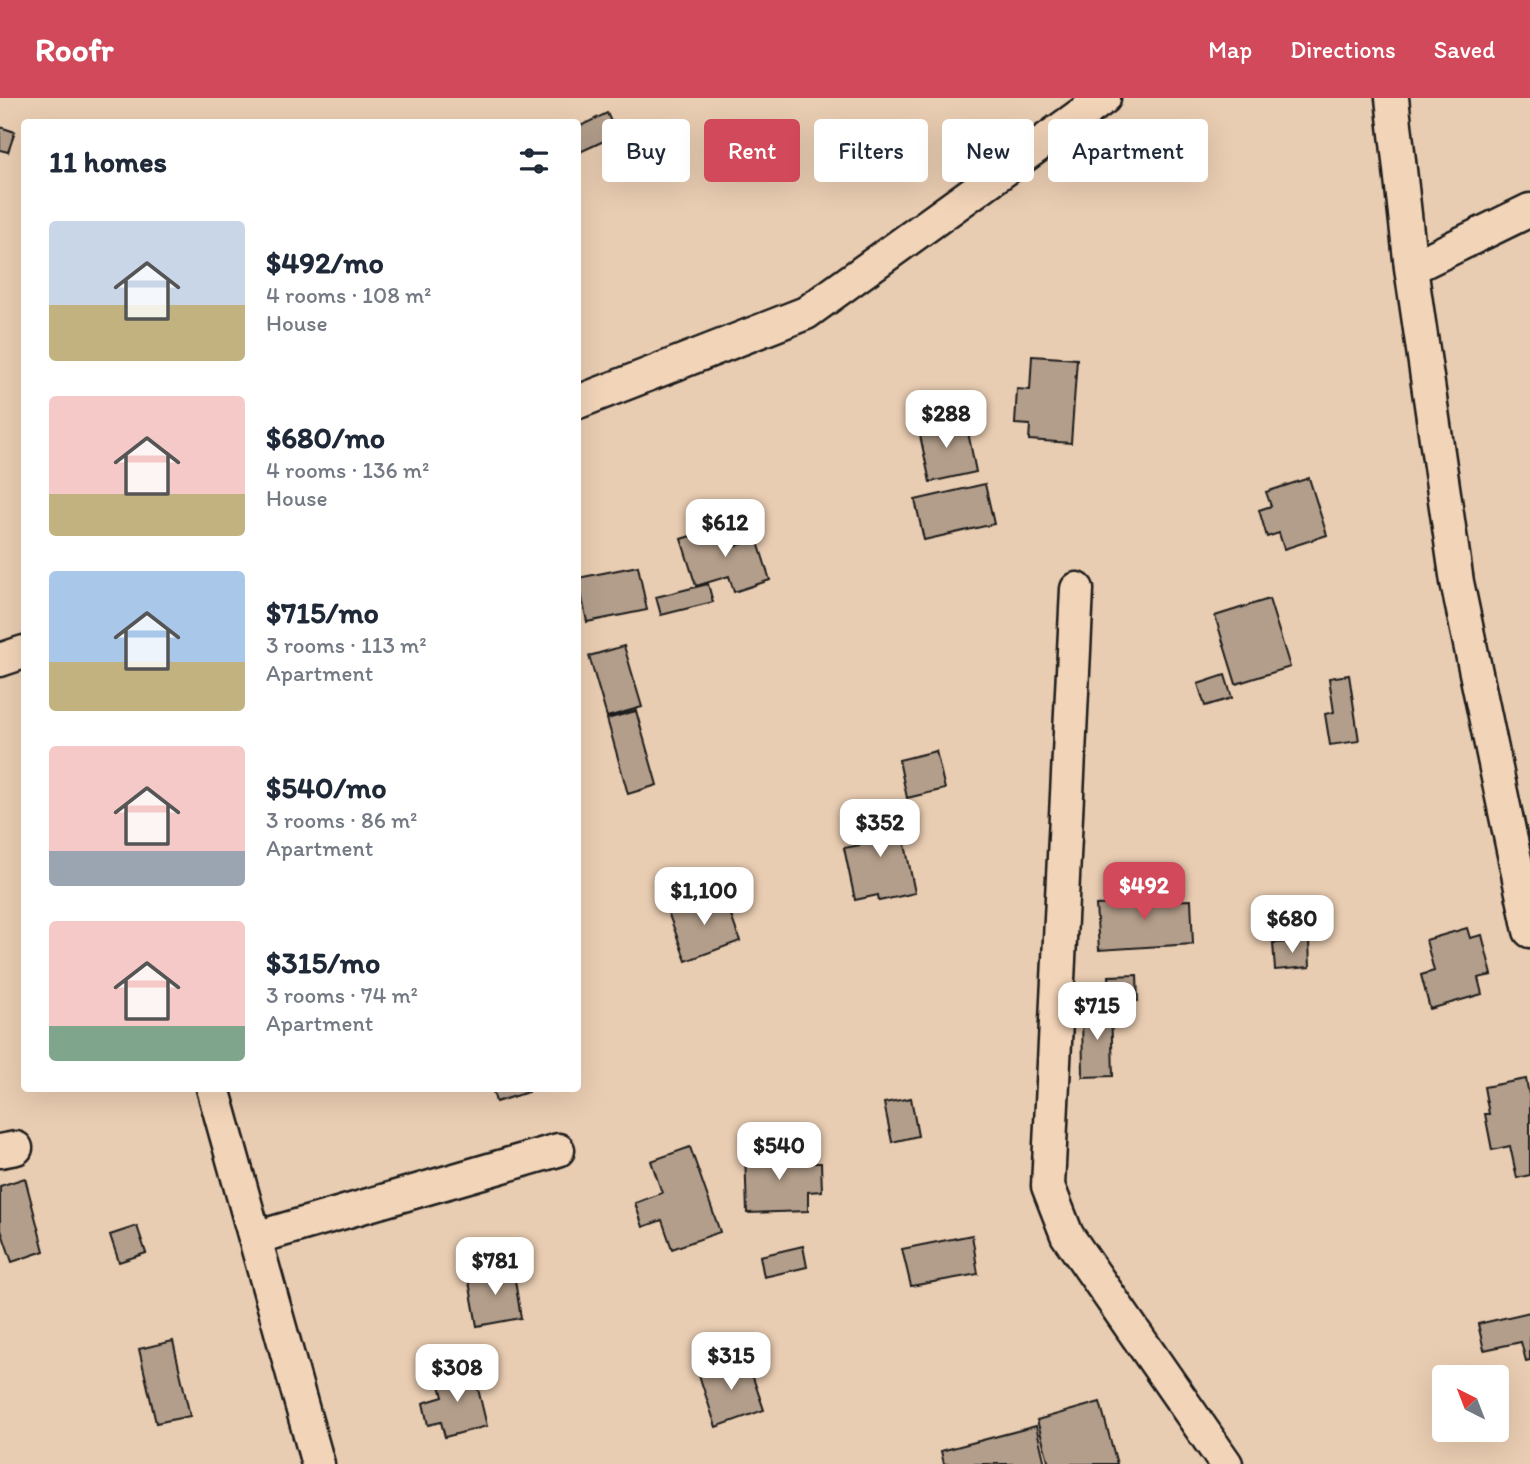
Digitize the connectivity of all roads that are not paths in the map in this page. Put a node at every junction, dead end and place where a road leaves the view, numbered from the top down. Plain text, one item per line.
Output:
1 (1104, 98) edge
2 (1392, 98) edge
3 (1530, 210) edge
4 (1410, 268) junction
5 (581, 401) edge
6 (1077, 589) dead end
7 (21, 653) edge
8 (0, 660) edge
9 (1530, 931) edge
10 (214, 1092) edge
11 (558, 1150) dead end
12 (255, 1238) junction
13 (318, 1464) edge
14 (1226, 1464) edge

1 - 5 street
2 - 4 street
3 - 4 street
4 - 9 street
6 - 14 street
7 - 8 street
10 - 12 street
11 - 12 street
12 - 13 street

